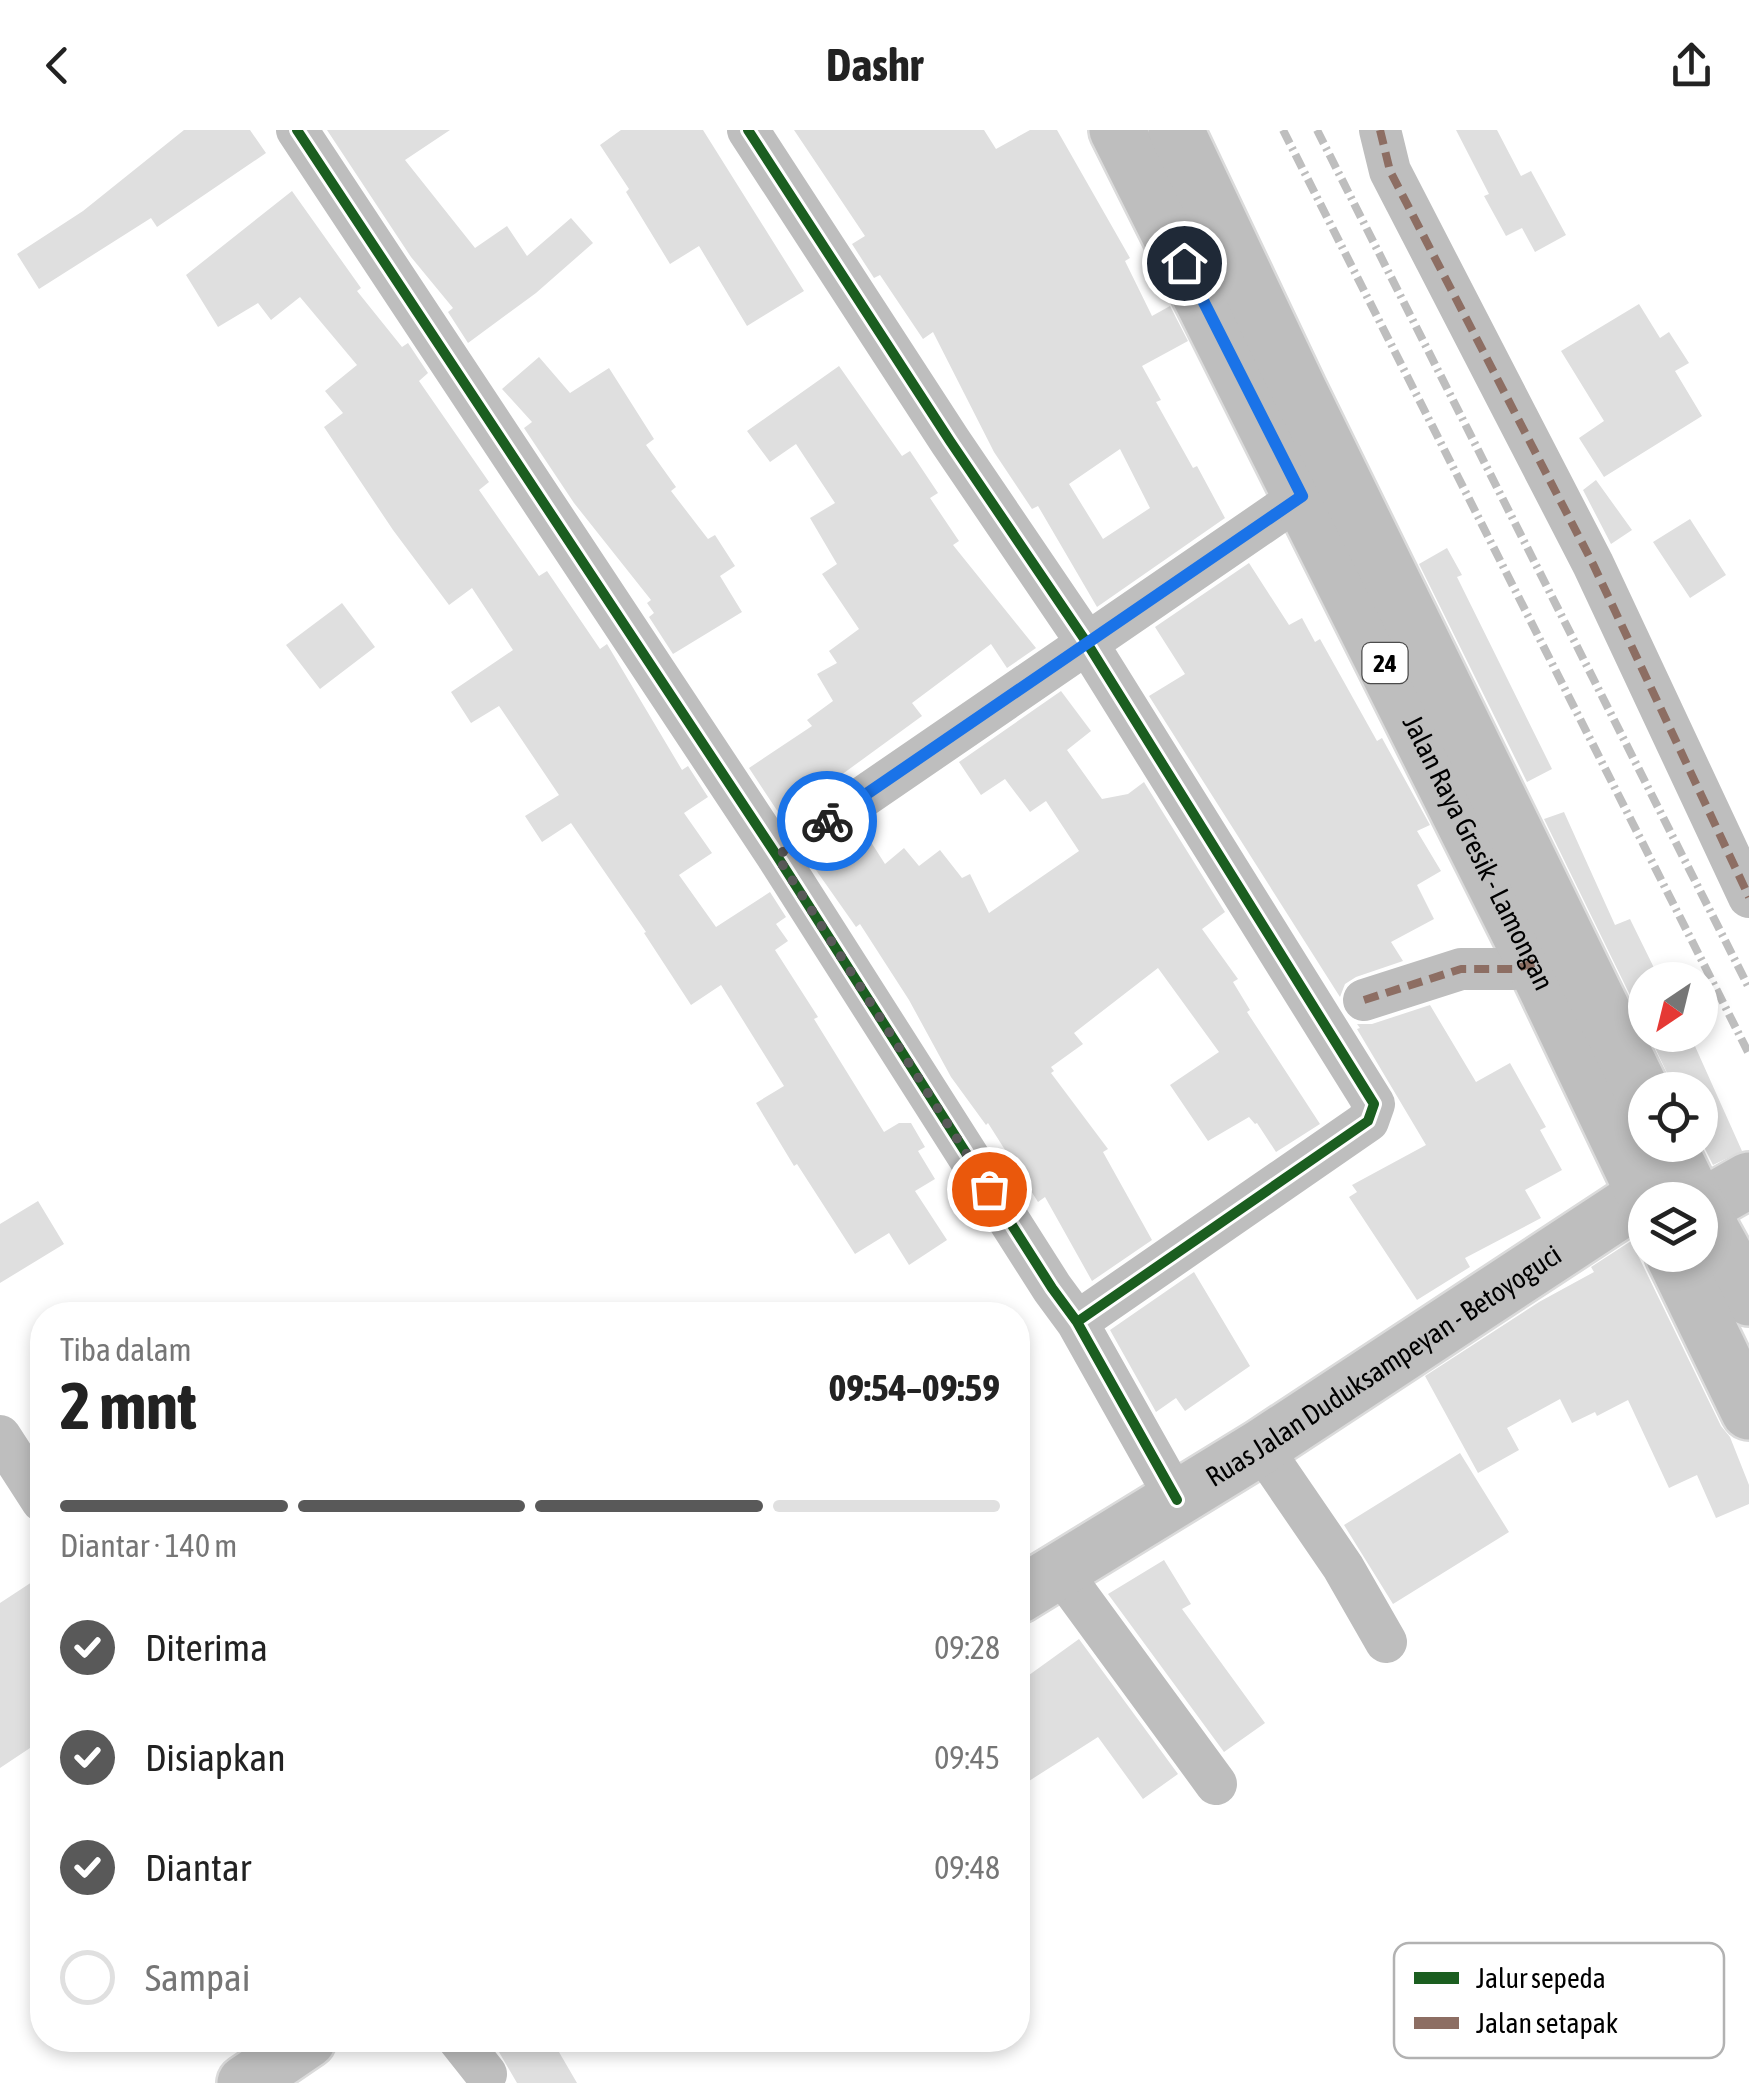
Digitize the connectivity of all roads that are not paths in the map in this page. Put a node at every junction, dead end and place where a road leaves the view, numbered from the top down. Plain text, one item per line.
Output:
1 (297, 130) edge
2 (748, 130) edge
3 (1117, 130) edge
4 (1176, 130) edge
5 (1380, 130) edge
6 (1302, 496) junction
7 (1086, 643) junction
8 (777, 856) junction
9 (1749, 898) edge
10 (1534, 964) junction
11 (1364, 1000) dead end
12 (1633, 1072) edge
13 (1749, 1180) edge
14 (1653, 1182) edge
15 (1718, 1198) edge
16 (1628, 1219) edge
17 (1718, 1242) edge
18 (1681, 1272) edge
19 (1749, 1298) edge
20 (1077, 1322) junction
21 (1749, 1412) edge
22 (0, 1436) edge
23 (1261, 1448) junction
24 (30, 1482) edge
25 (1178, 1500) junction
26 (1039, 1583) edge
27 (1386, 1642) dead end
28 (1216, 1784) dead end
29 (291, 2052) edge
30 (469, 2052) edge
31 (486, 2074) dead end
32 (246, 2083) edge

1 - 8 street
2 - 7 street
3 - 6 main road, Jalan Raya Gresik - Lamongan / 24
4 - 12 main road, 24
5 - 9 street
6 - 7 street
6 - 10 main road, Jalan Raya Gresik - Lamongan / 24
7 - 8 street
7 - 20 street
8 - 20 street
10 - 11 street
10 - 14 main road, Jalan Raya Gresik - Lamongan / 24
13 - 15 main road
16 - 23 main road, Ruas Jalan Duduksampeyan - Betoyoguci
17 - 19 main road
18 - 21 main road
20 - 25 street
22 - 24 street
23 - 25 main road, Ruas Jalan Duduksampeyan - Betoyoguci
23 - 27 street
25 - 26 main road, Ruas Jalan Duduksampeyan - Betoyoguci
26 - 28 street
29 - 32 main road
30 - 31 street

